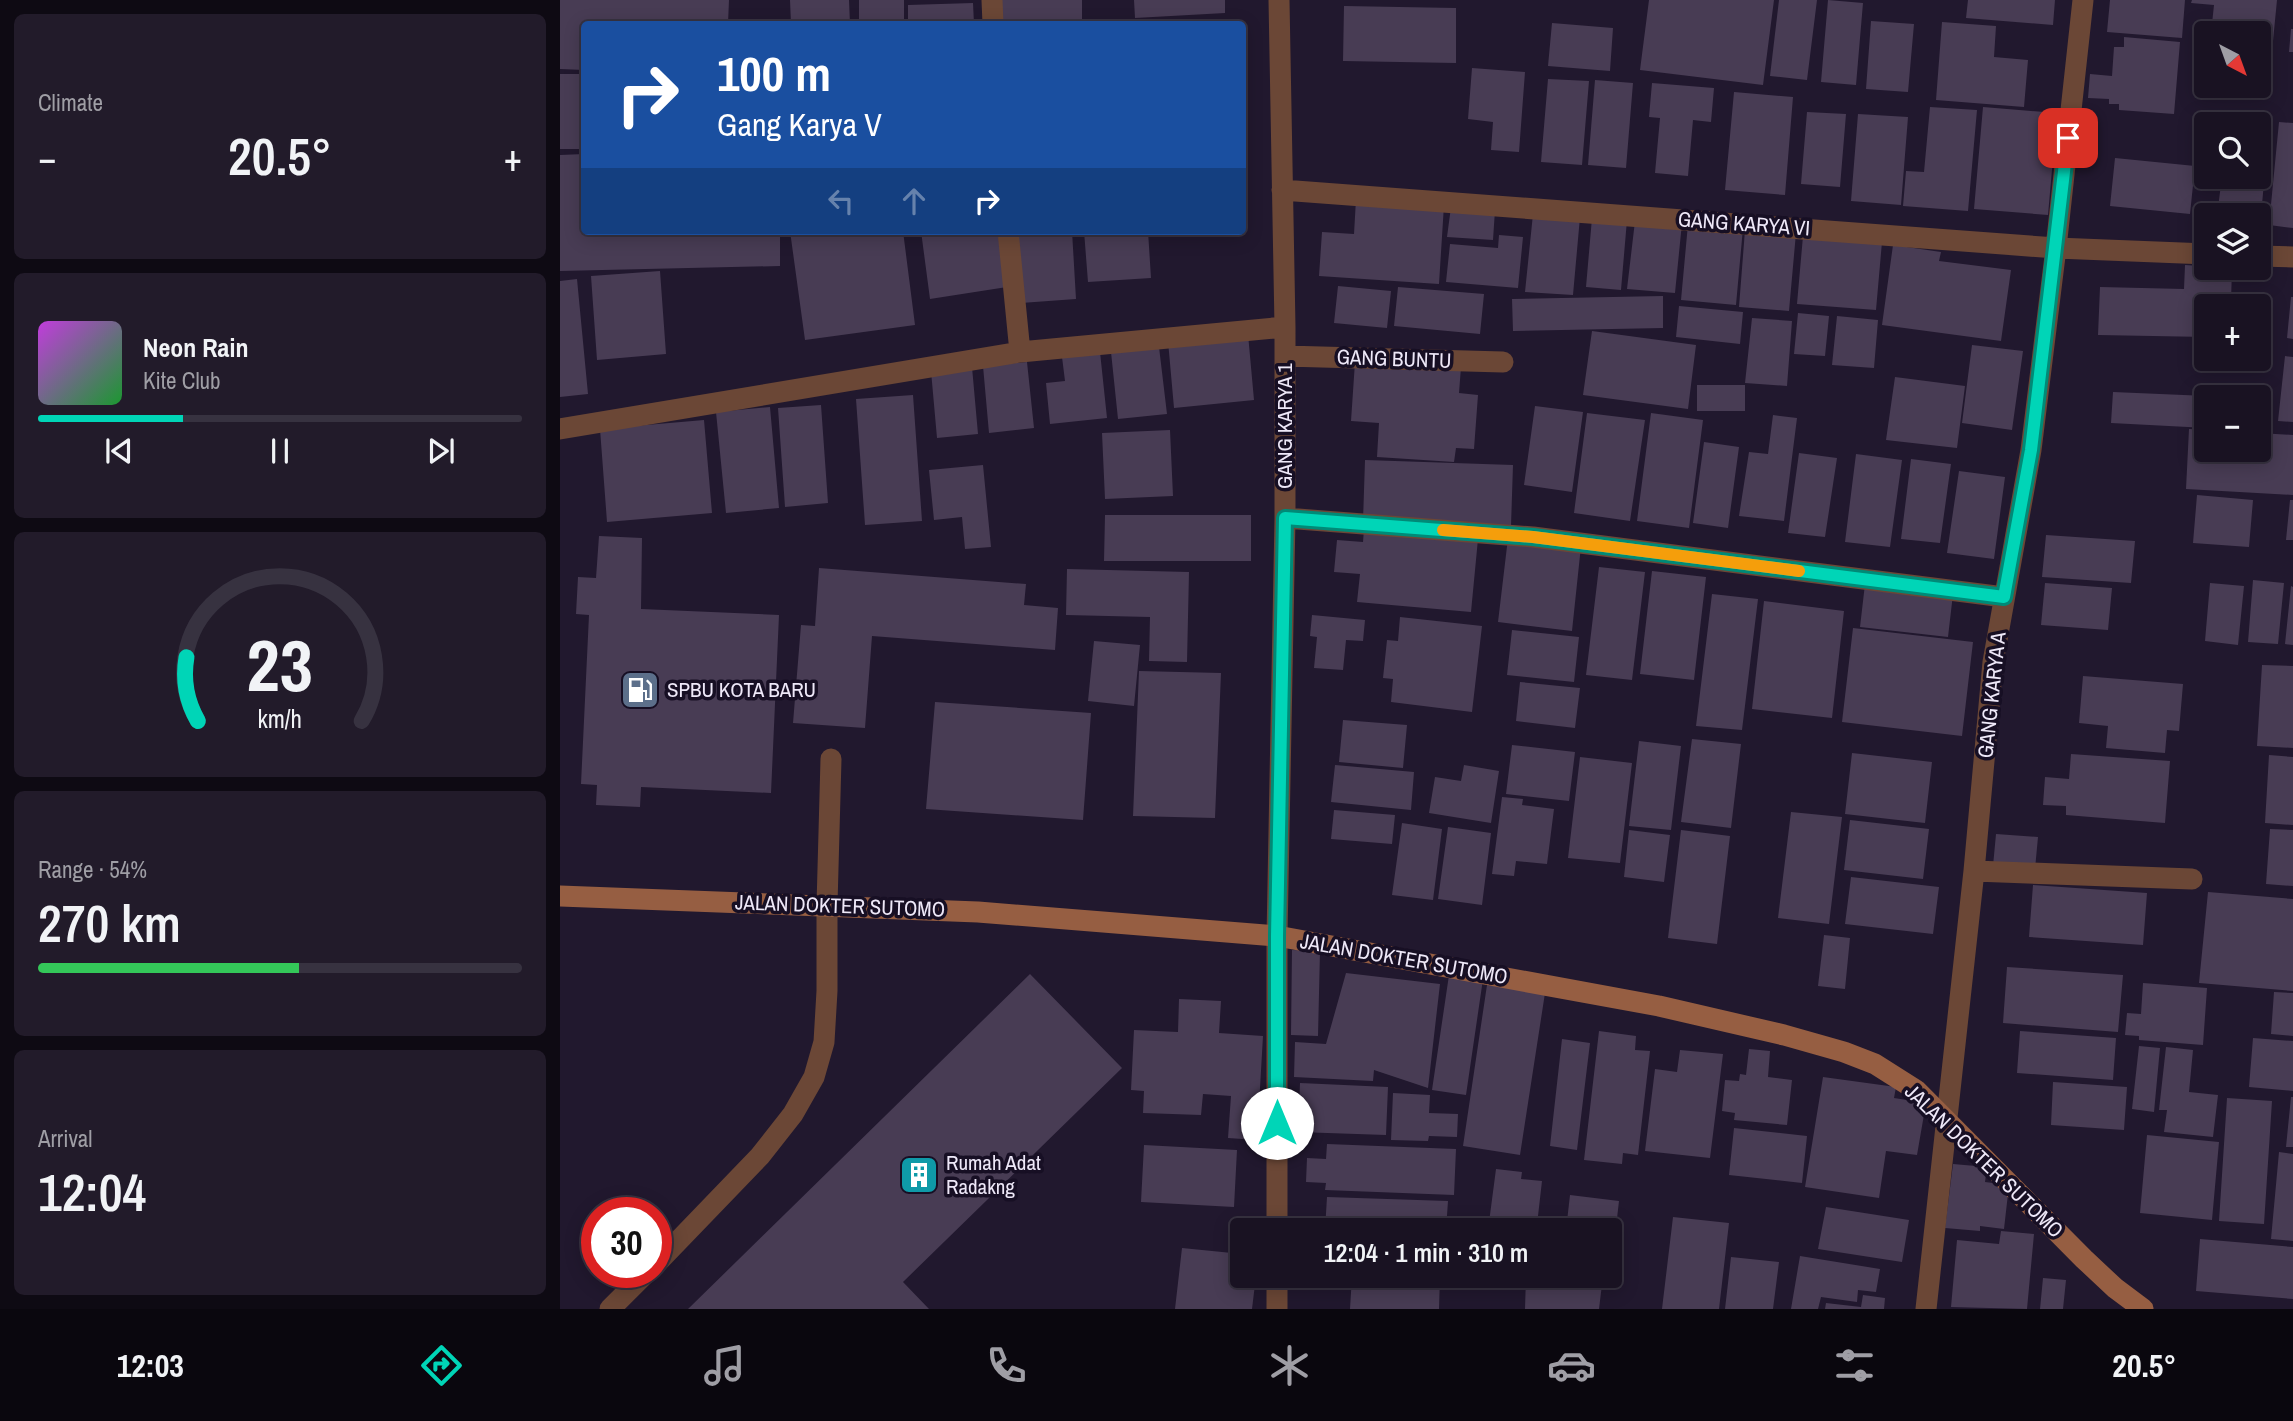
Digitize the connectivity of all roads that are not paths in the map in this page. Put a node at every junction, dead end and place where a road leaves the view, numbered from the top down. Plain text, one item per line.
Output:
1 (992, 0) edge
2 (1279, 0) edge
3 (2083, 0) edge
4 (993, 21) edge
5 (1282, 190) junction
6 (1008, 235) edge
7 (2056, 248) junction
8 (2194, 253) edge
9 (2271, 256) edge
10 (2293, 257) edge
11 (1285, 327) junction
12 (1020, 352) junction
13 (1285, 356) junction
14 (1503, 362) dead end
15 (560, 429) edge
16 (1285, 518) junction
17 (2004, 597) junction
18 (831, 759) dead end
19 (1974, 871) junction
20 (2192, 879) dead end
21 (560, 896) edge
22 (827, 905) junction
23 (1277, 936) junction
24 (1948, 1121) junction
25 (1277, 1218) edge
26 (672, 1248) edge
27 (631, 1288) edge
28 (1277, 1288) edge
29 (610, 1309) edge
30 (1277, 1309) edge
31 (1926, 1309) edge
32 (2143, 1309) edge

1 - 4 street
2 - 5 street, GANG KARYA 1
3 - 7 street, GANG KARYA A
5 - 7 street, GANG KARYA VI
5 - 11 street, GANG KARYA 1
6 - 12 street
7 - 8 street, GANG KARYA VI
7 - 17 street, GANG KARYA A
9 - 10 street
11 - 12 street
11 - 13 street, GANG KARYA 1
12 - 15 street
13 - 14 street, GANG BUNTU
13 - 16 street, GANG KARYA 1
16 - 17 street
16 - 23 street, GANG KARYA 1
17 - 19 street, GANG KARYA A
18 - 22 street
19 - 20 street
19 - 24 street, GANG KARYA A
21 - 22 street, JALAN DOKTER SUTOMO
22 - 23 street, JALAN DOKTER SUTOMO
22 - 26 street
23 - 24 street, JALAN DOKTER SUTOMO
23 - 25 street, GANG KARYA 1
24 - 31 street, GANG KARYA A
24 - 32 street, JALAN DOKTER SUTOMO
27 - 29 street
28 - 30 street

